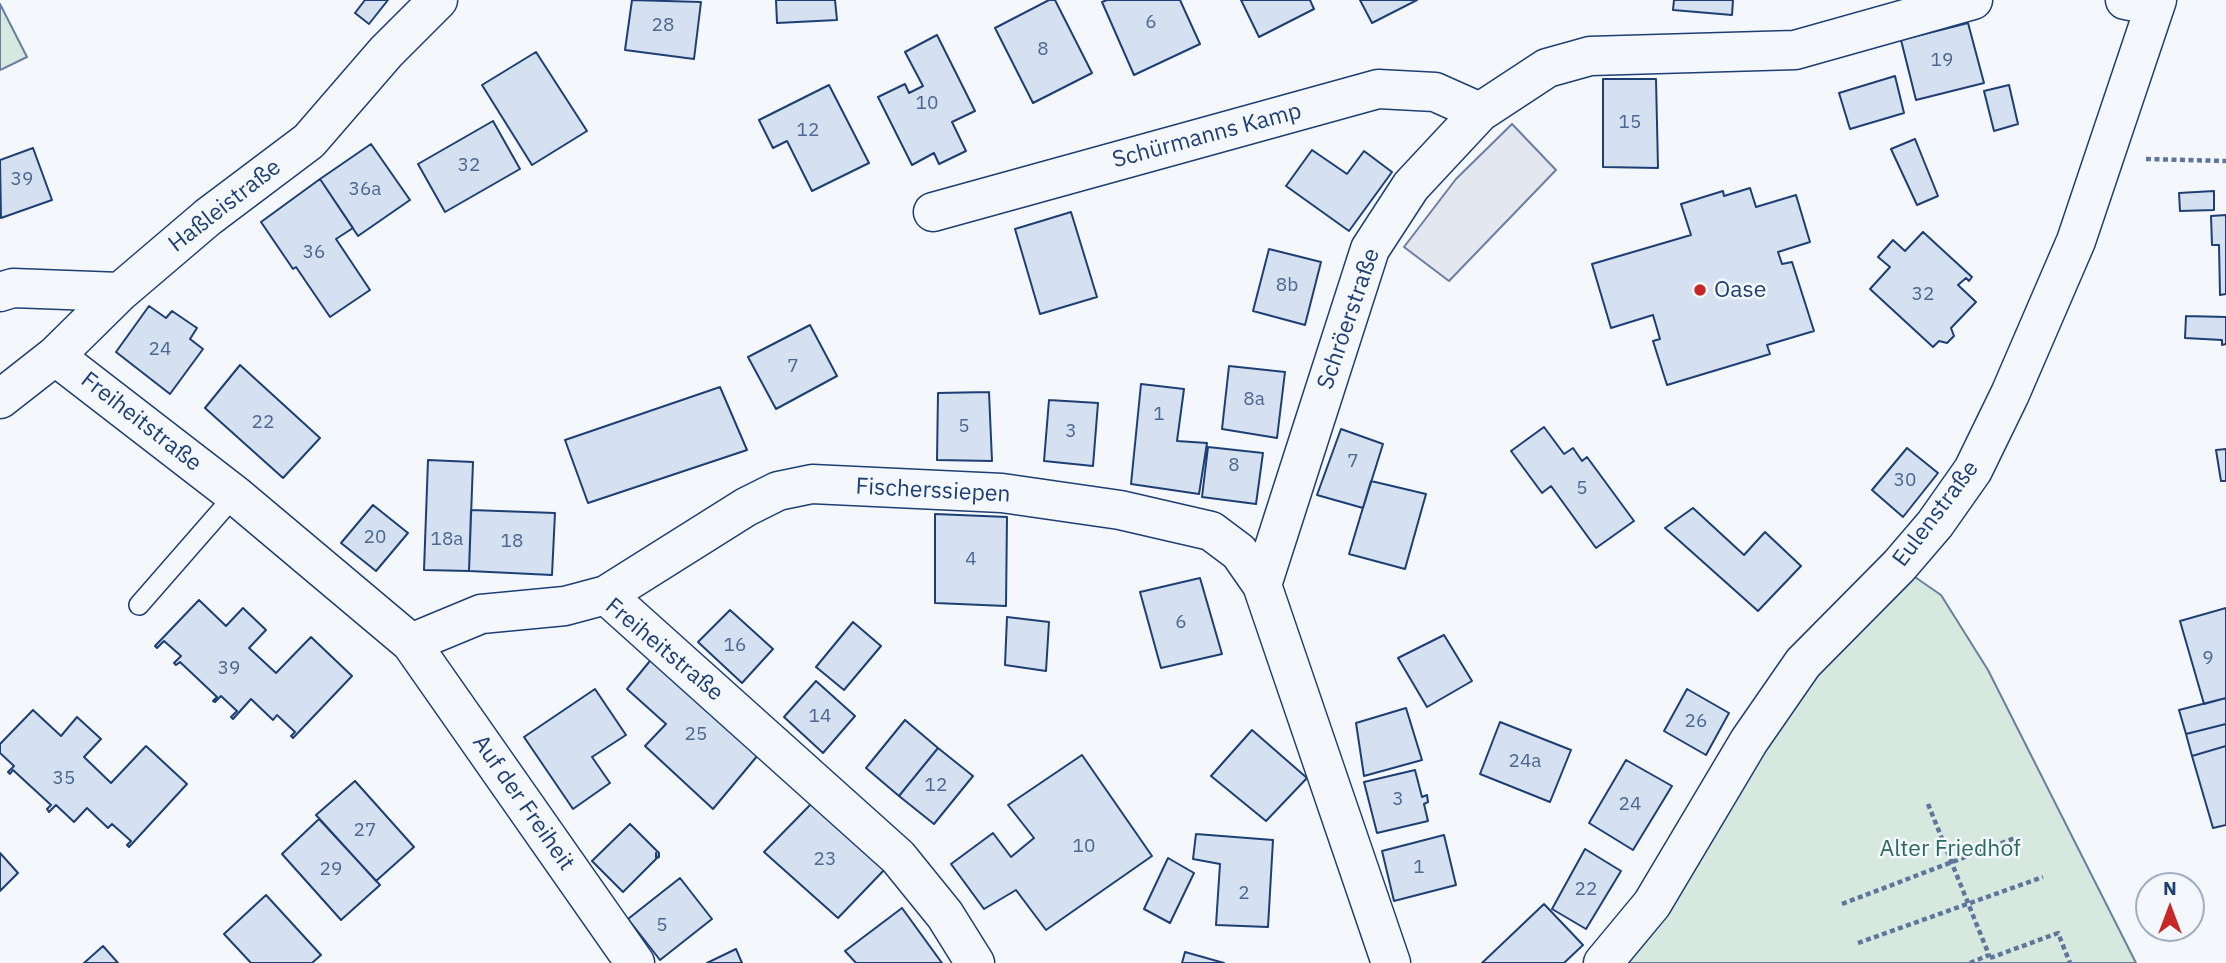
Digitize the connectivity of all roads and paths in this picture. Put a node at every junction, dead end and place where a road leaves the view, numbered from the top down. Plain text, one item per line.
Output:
1 (438, 0) edge
2 (1973, 0) edge
3 (2145, 2) edge
4 (1480, 112) junction
5 (2103, 157) junction
6 (2226, 160) edge
7 (933, 212) dead end
8 (0, 292) edge
9 (120, 292) junction
10 (55, 356) junction
11 (0, 399) edge
12 (235, 495) junction
13 (1262, 585) junction
14 (606, 594) junction
15 (139, 605) dead end
16 (411, 643) junction
17 (1928, 804) dead end
18 (2015, 838) dead end
19 (1952, 863) junction
20 (2043, 877) dead end
21 (1842, 904) dead end
22 (1968, 904) junction
23 (1858, 943) dead end
24 (1990, 958) edge
25 (635, 963) edge
26 (975, 963) edge
27 (1391, 963) edge
28 (1603, 963) edge
29 (1970, 963) edge
30 (2070, 963) edge

1 - 9 street, Haßleistraße
2 - 4 street, Schröerstraße
3 - 5 street, Eulenstraße
4 - 7 street, Schürmanns Kamp
4 - 13 street, Schröerstraße
5 - 6 path
5 - 28 street, Eulenstraße
8 - 9 street
9 - 10 street, Haßleistraße
10 - 11 street, Haßleistraße
10 - 12 street, Freiheitstraße
12 - 15 lane
12 - 16 street, Freiheitstraße
13 - 14 street, Fischerssiepen
13 - 27 street
14 - 16 street, Freiheitstraße
14 - 26 street, Freiheitstraße
16 - 25 street, Auf der Freiheit
17 - 19 path
18 - 19 path
19 - 21 path
19 - 22 path
20 - 22 path
22 - 23 path
22 - 24 path
24 - 29 path
24 - 30 path

